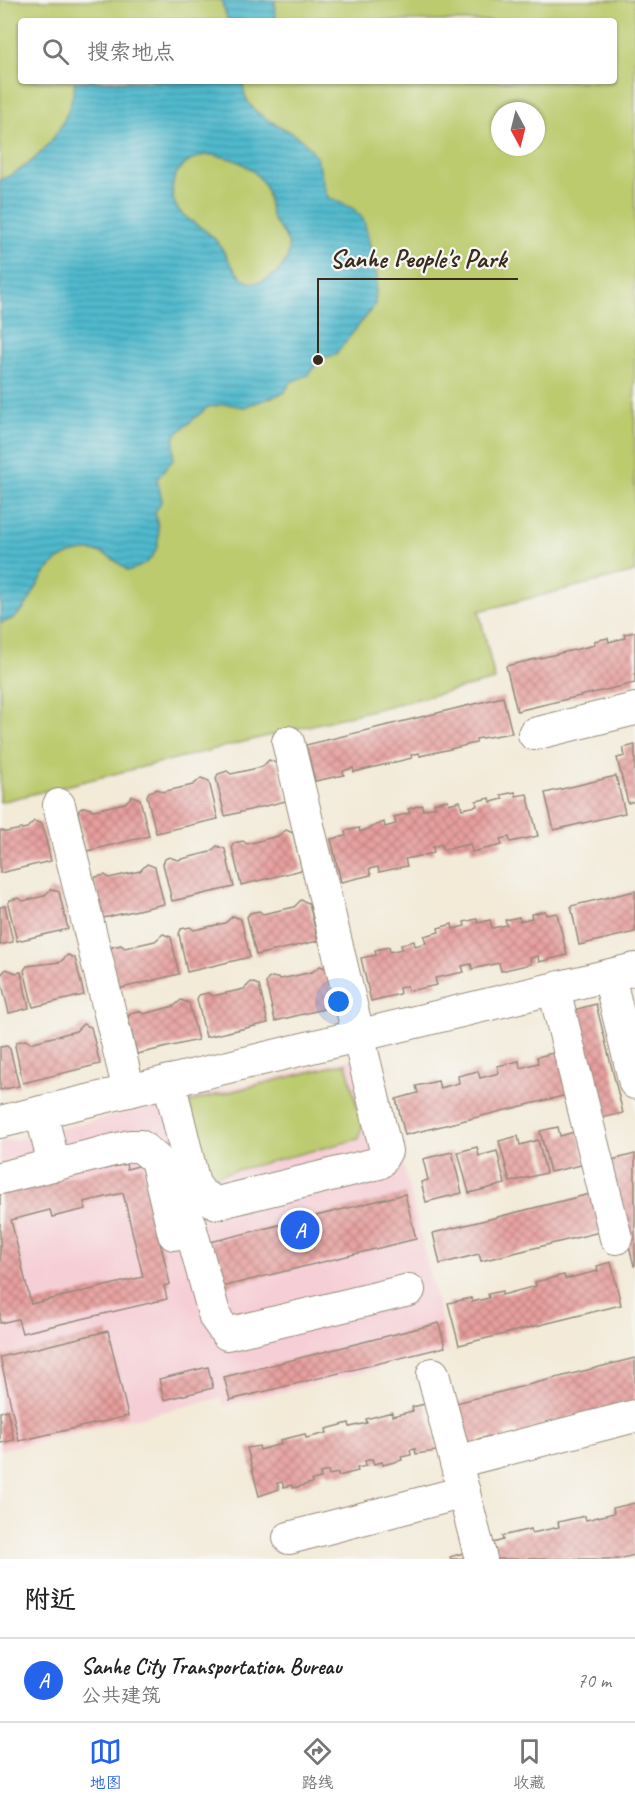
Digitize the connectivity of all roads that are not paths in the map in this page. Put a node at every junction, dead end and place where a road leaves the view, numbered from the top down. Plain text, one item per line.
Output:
1 (635, 709) edge
2 (534, 734) dead end
3 (288, 742) dead end
4 (59, 805) dead end
5 (622, 973) edge
6 (554, 989) junction
7 (358, 1036) junction
8 (169, 1081) junction
9 (635, 1083) edge
10 (129, 1090) junction
11 (41, 1112) junction
12 (0, 1122) edge
13 (54, 1165) junction
14 (0, 1178) edge
15 (194, 1184) junction
16 (616, 1238) dead end
17 (409, 1290) dead end
18 (191, 1302) dead end
19 (433, 1374) dead end
20 (635, 1416) edge
21 (456, 1462) junction
22 (464, 1492) junction
23 (289, 1538) dead end
24 (481, 1559) edge

1 - 2 street
3 - 7 street
4 - 10 street
5 - 6 street
5 - 9 street
6 - 7 street
6 - 16 street
7 - 8 street
7 - 15 street
8 - 10 street
8 - 15 street
10 - 11 street
11 - 12 street
11 - 13 street
13 - 14 street
13 - 18 street
15 - 17 street
19 - 21 street
20 - 21 street
21 - 22 street
22 - 23 street
22 - 24 street

